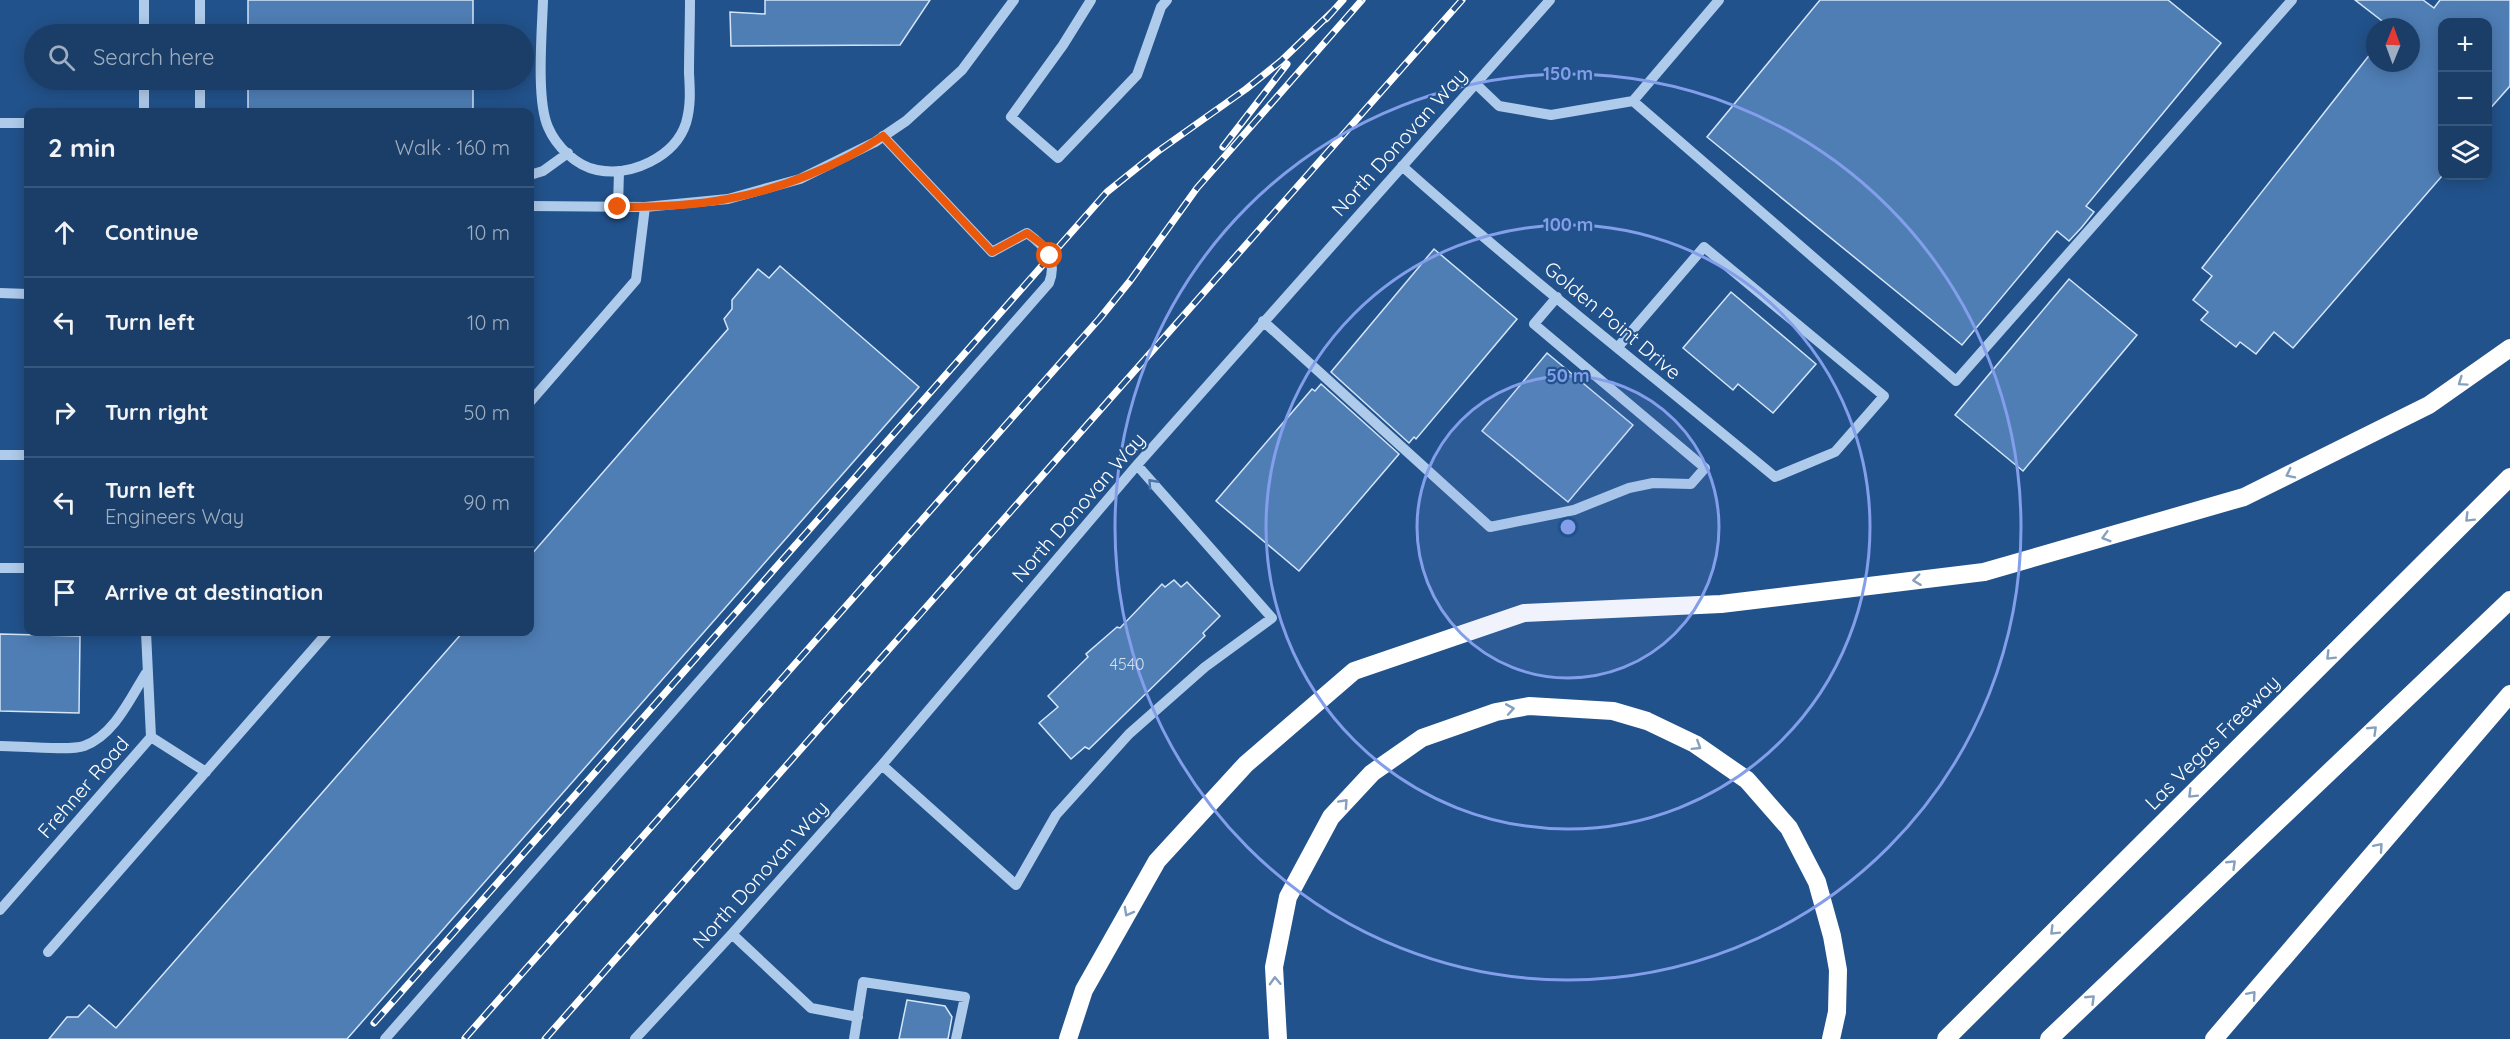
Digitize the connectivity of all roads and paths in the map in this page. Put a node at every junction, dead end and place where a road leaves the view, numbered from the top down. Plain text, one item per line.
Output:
1 (144, 0) edge
2 (200, 0) edge
3 (543, 0) edge
4 (690, 0) edge
5 (1014, 0) edge
6 (1090, 0) edge
7 (1550, 0) edge
8 (1719, 0) edge
9 (2292, 0) edge
10 (1160, 2) edge
11 (144, 24) edge
12 (200, 24) edge
13 (1476, 84) junction
14 (144, 90) edge
15 (200, 90) edge
16 (1633, 101) junction
17 (144, 108) edge
18 (200, 108) edge
19 (0, 123) edge
20 (24, 123) edge
21 (883, 136) junction
22 (568, 153) junction
23 (1402, 166) junction
24 (618, 171) junction
25 (534, 174) edge
26 (534, 206) edge
27 (618, 207) junction
28 (645, 207) junction
29 (0, 293) edge
30 (24, 294) edge
31 (1557, 297) junction
32 (1263, 321) junction
33 (1618, 347) junction
34 (2510, 348) edge
35 (534, 397) edge
36 (0, 455) edge
37 (24, 455) edge
38 (1137, 465) junction
39 (2510, 477) edge
40 (0, 568) edge
41 (24, 568) edge
42 (2510, 600) edge
43 (146, 636) edge
44 (325, 636) edge
45 (146, 673) junction
46 (2510, 694) edge
47 (151, 737) junction
48 (0, 746) edge
49 (882, 765) junction
50 (206, 772) junction
51 (0, 910) edge
52 (732, 934) junction
53 (48, 952) dead end
54 (858, 1017) junction
55 (385, 1039) edge
56 (635, 1039) edge
57 (854, 1039) edge
58 (956, 1039) edge
59 (1068, 1039) edge
60 (1278, 1039) edge
61 (1831, 1039) edge
62 (1946, 1039) edge
63 (2049, 1039) edge
64 (2214, 1039) edge

1 - 11 street
2 - 12 street
3 - 22 street
4 - 24 street
5 - 21 street
6 - 10 street
7 - 13 street, North Donovan Way
8 - 16 street
9 - 16 street
13 - 16 street
13 - 23 street, North Donovan Way
14 - 17 street
15 - 18 street
19 - 20 street
21 - 28 street
21 - 55 street
22 - 24 street
22 - 25 street
23 - 31 street, Golden Point Drive
23 - 32 street, North Donovan Way
24 - 27 street
26 - 27 street
27 - 28 street
28 - 35 street
29 - 30 street
31 - 32 street
31 - 33 street, Golden Point Drive
32 - 38 street, North Donovan Way
33 - 33 street, Golden Point Drive
34 -> 59 highway
36 - 37 street
38 - 49 street, North Donovan Way
49 -> 38 street
39 -> 62 highway, Las Vegas Freeway
40 - 41 street
63 -> 42 highway
43 - 45 street, Frehner Road
44 - 50 street
45 - 47 street, Frehner Road
45 - 48 street
64 -> 46 highway
47 - 50 street
47 - 51 street, Frehner Road
49 - 52 street, North Donovan Way
50 - 53 street
52 - 54 street
52 - 56 street, North Donovan Way
54 - 57 street
54 - 58 street
60 -> 61 highway

